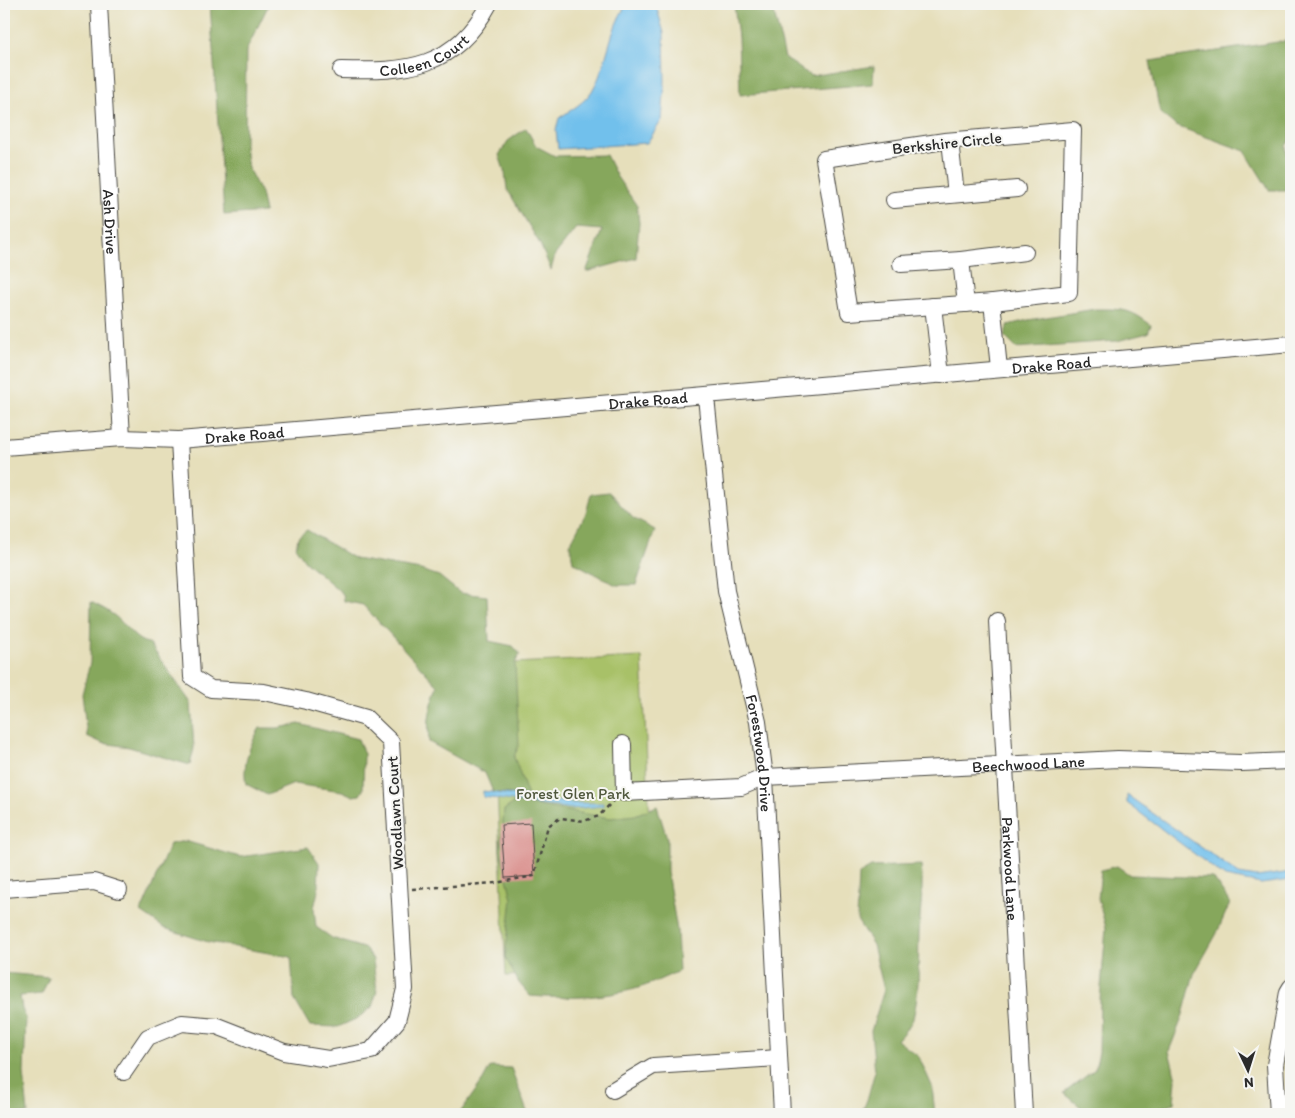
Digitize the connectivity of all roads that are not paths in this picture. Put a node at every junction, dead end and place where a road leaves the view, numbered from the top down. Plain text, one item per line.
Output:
1 (99, 4) edge
2 (489, 4) edge
3 (341, 70) dead end
4 (950, 141) junction
5 (1017, 189) dead end
6 (956, 194) junction
7 (894, 200) dead end
8 (1025, 252) dead end
9 (961, 260) junction
10 (901, 264) dead end
11 (992, 302) junction
12 (966, 304) junction
13 (933, 306) junction
14 (1291, 344) edge
15 (999, 368) junction
16 (941, 376) junction
17 (706, 396) junction
18 (122, 438) junction
19 (179, 440) junction
20 (4, 447) edge
21 (997, 621) dead end
22 (623, 744) dead end
23 (1291, 761) edge
24 (1004, 766) junction
25 (766, 777) junction
26 (4, 888) edge
27 (119, 890) dead end
28 (1291, 987) edge
29 (778, 1058) junction
30 (124, 1072) dead end
31 (613, 1090) dead end
32 (782, 1114) edge
33 (1024, 1114) edge
34 (1278, 1114) edge

1 - 18 street, Ash Drive
2 - 3 street, Colleen Court
4 - 6 street
4 - 11 street, Berkshire Circle
4 - 13 street, Berkshire Circle
5 - 6 street
6 - 7 street
8 - 9 street
9 - 10 street
9 - 12 street
11 - 12 street
11 - 15 street
12 - 13 street
13 - 16 street
14 - 15 street, Drake Road
15 - 16 street, Drake Road
16 - 17 street, Drake Road
17 - 19 street, Drake Road
17 - 25 street, Forestwood Drive
18 - 19 street, Drake Road
18 - 20 street, Drake Road
19 - 30 street, Woodlawn Court
21 - 24 street, Parkwood Lane
22 - 25 street
23 - 24 street, Beechwood Lane
24 - 25 street, Beechwood Lane
24 - 33 street, Parkwood Lane
25 - 29 street, Forestwood Drive
26 - 27 street
28 - 34 street
29 - 31 street
29 - 32 street, Forestwood Drive

